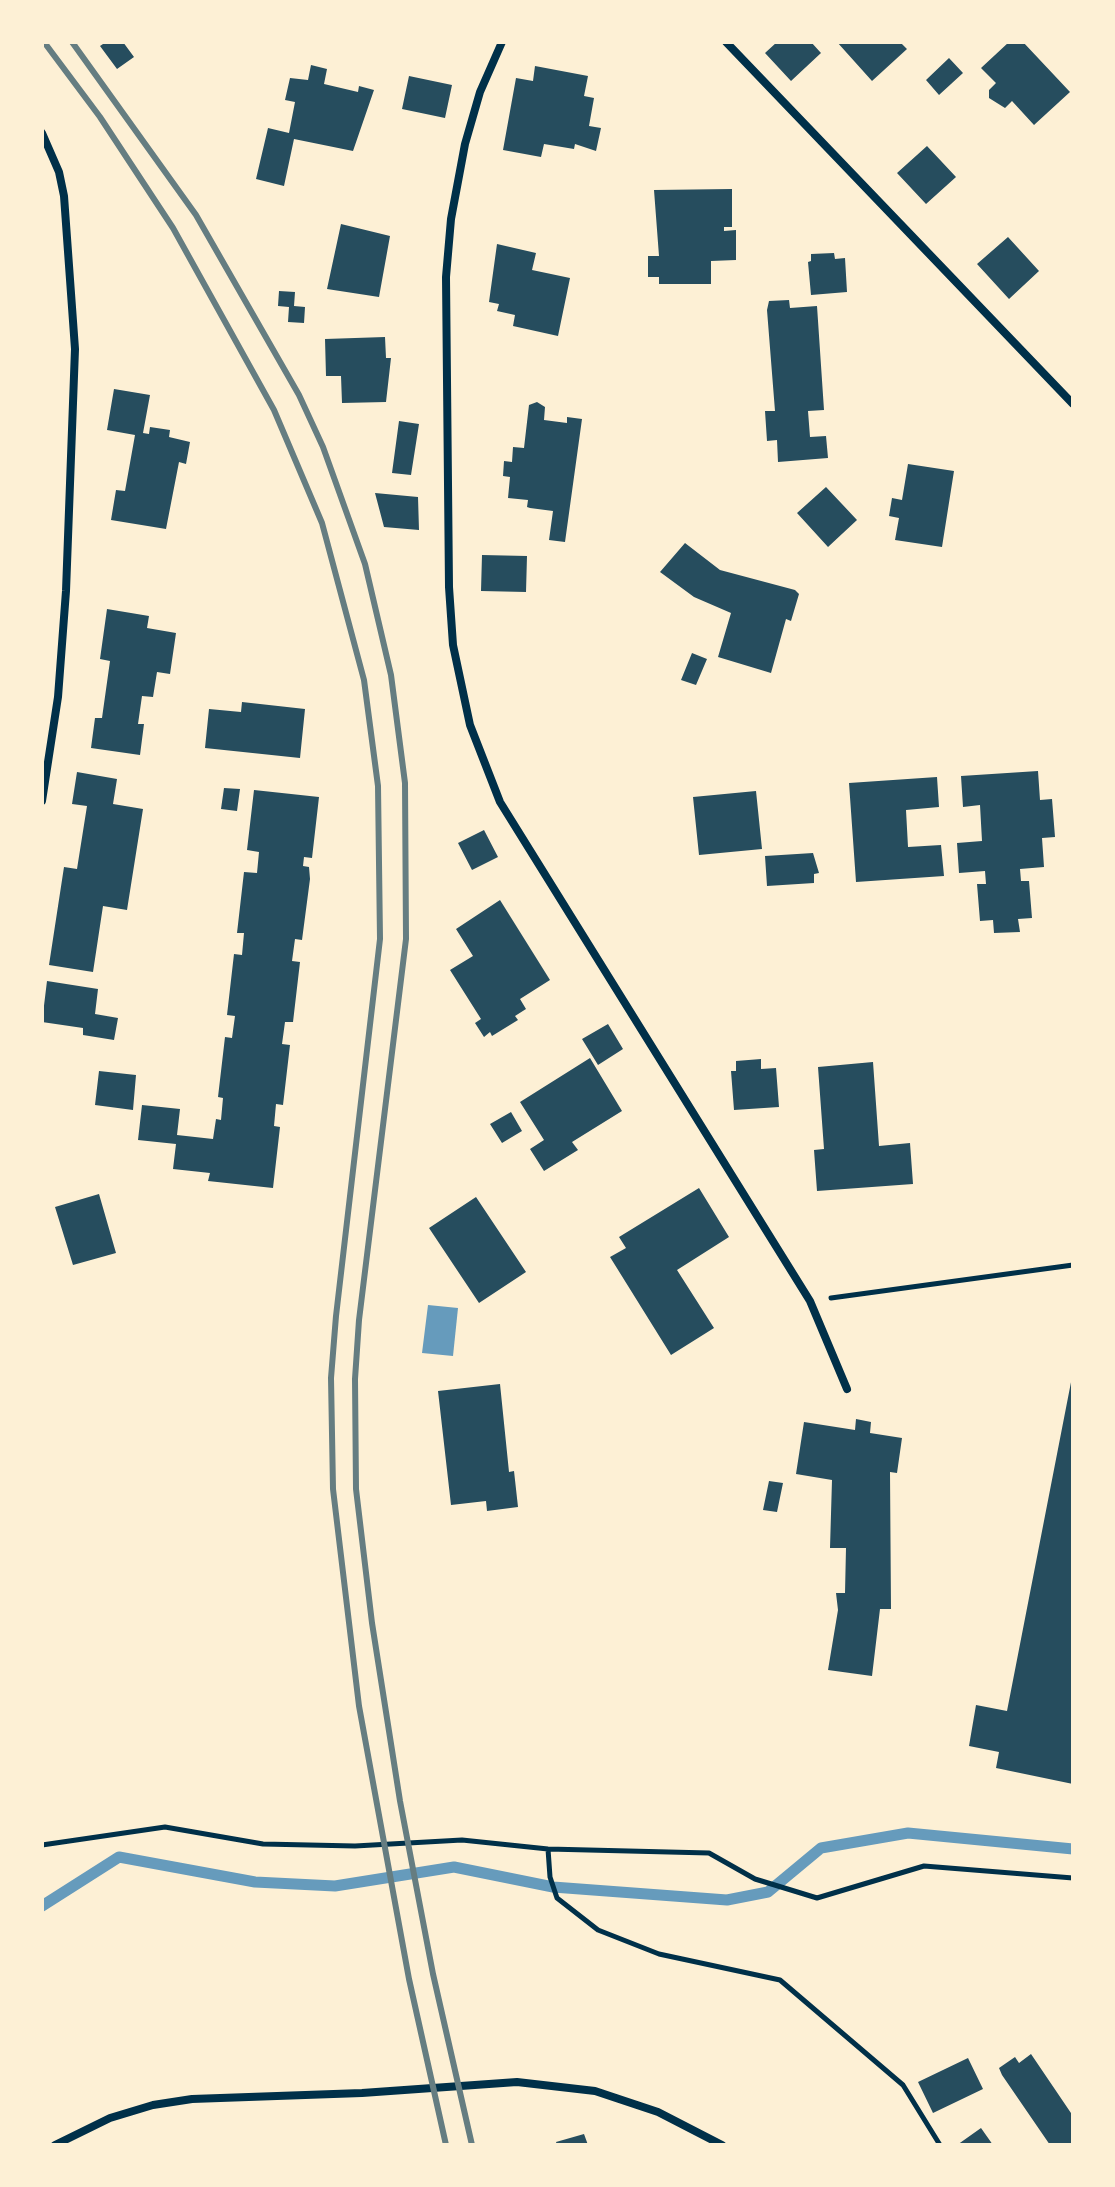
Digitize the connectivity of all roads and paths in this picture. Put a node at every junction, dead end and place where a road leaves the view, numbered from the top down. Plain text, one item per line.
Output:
1 (502, 42) edge
2 (726, 42) edge
3 (42, 133) edge
4 (1073, 404) edge
5 (42, 801) edge
6 (1073, 1265) edge
7 (810, 1301) junction
8 (847, 1389) dead end
9 (42, 1845) edge
10 (548, 1849) junction
11 (1073, 1878) edge
12 (55, 2145) edge
13 (722, 2145) edge
14 (940, 2145) edge

1 - 7 street
2 - 4 street
3 - 5 street
6 - 7 path
7 - 8 street
9 - 10 path
10 - 11 path
10 - 14 path
12 - 13 street

